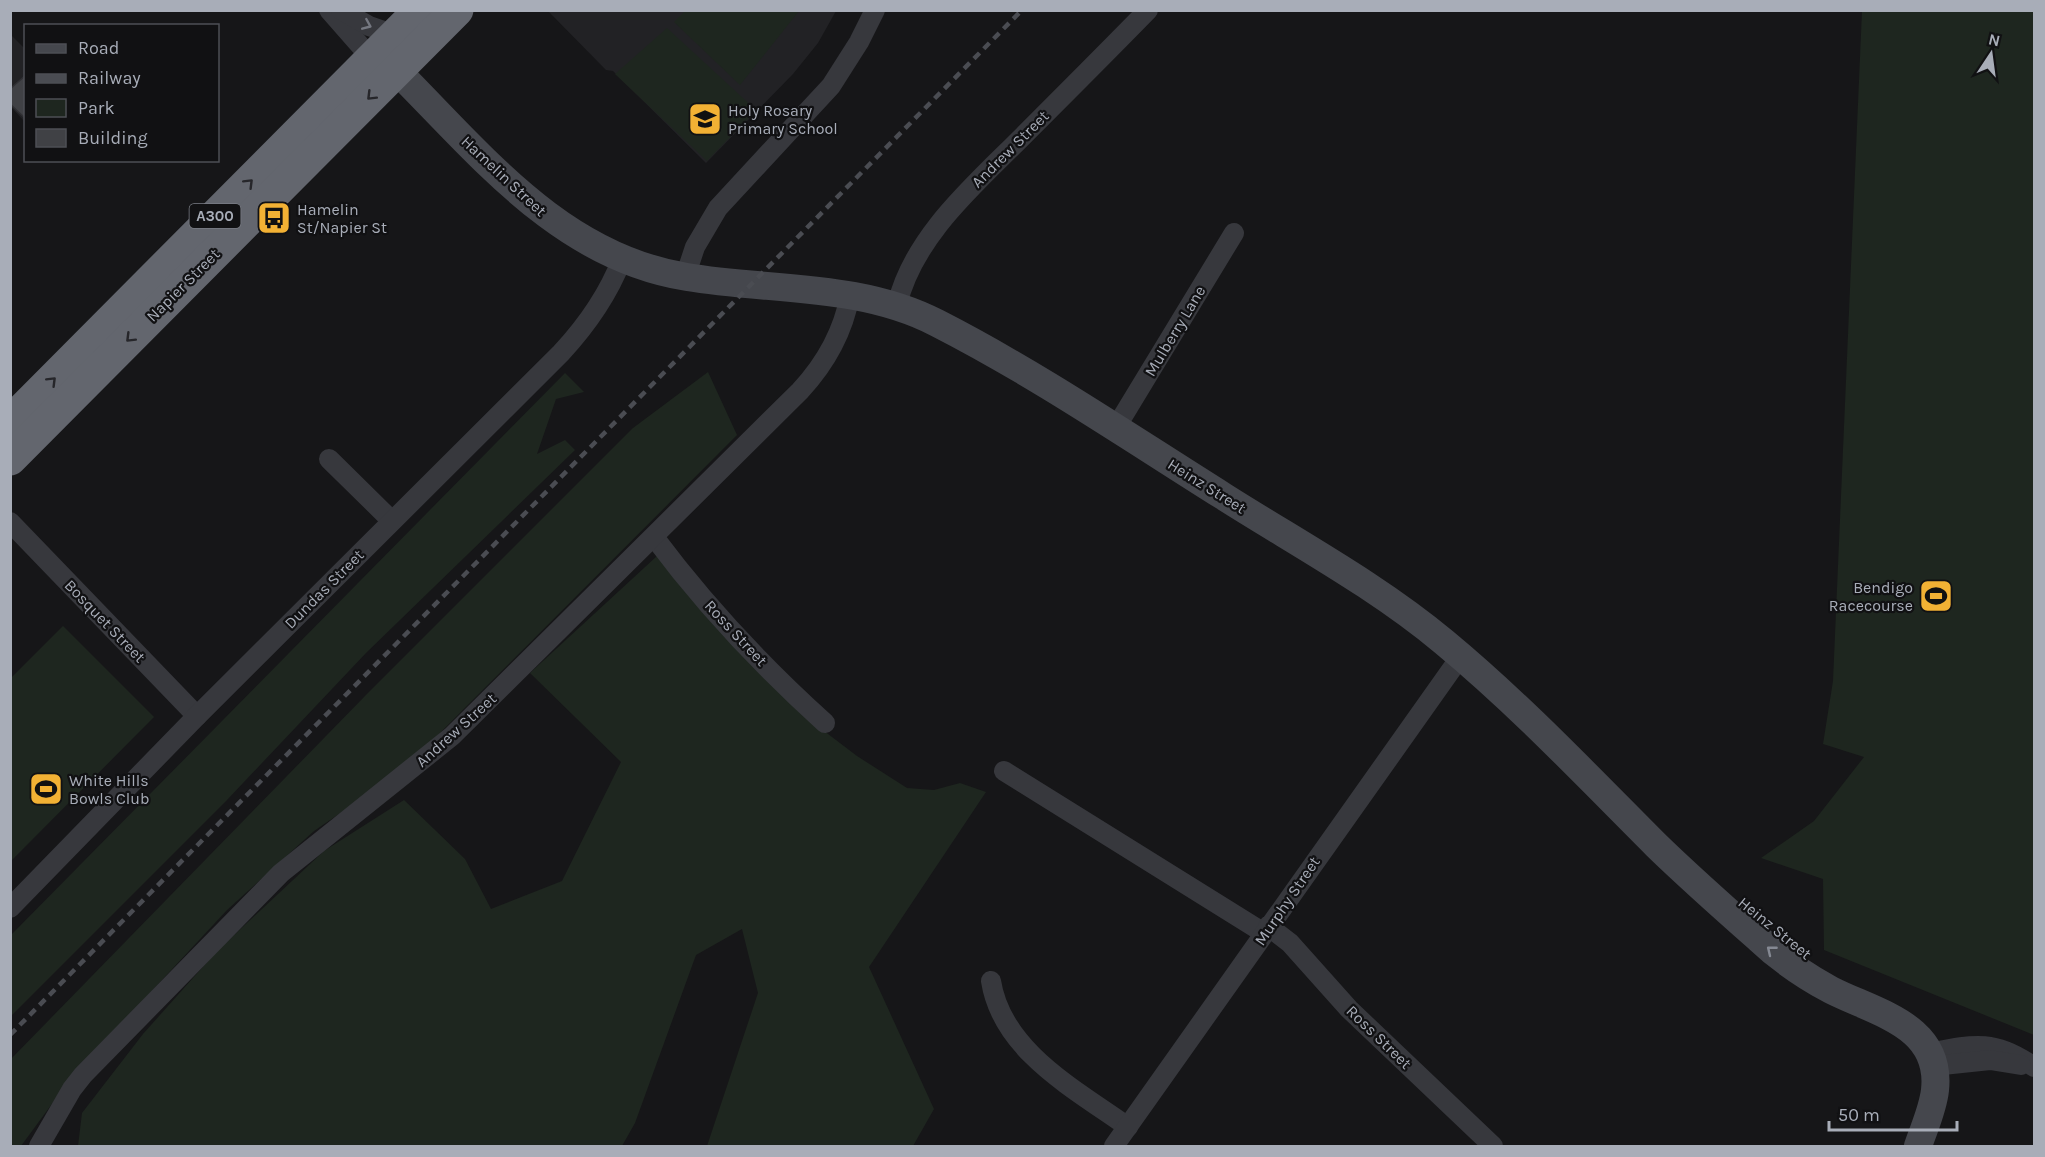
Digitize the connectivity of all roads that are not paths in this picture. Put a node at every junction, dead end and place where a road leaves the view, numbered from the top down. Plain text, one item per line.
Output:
1 (329, 10) edge
2 (342, 10) edge
3 (420, 10) edge
4 (457, 10) edge
5 (875, 10) edge
6 (1148, 10) edge
7 (396, 35) junction
8 (385, 65) junction
9 (1234, 233) dead end
10 (622, 259) junction
11 (685, 277) junction
12 (751, 284) joint
13 (850, 295) junction
14 (897, 305) junction
15 (10, 422) edge
16 (1115, 429) junction
17 (10, 459) edge
18 (329, 459) dead end
19 (392, 521) junction
20 (11, 524) edge
21 (654, 537) junction
22 (1461, 656) junction
23 (197, 716) junction
24 (825, 723) dead end
25 (1004, 771) dead end
26 (10, 908) edge
27 (1266, 930) junction
28 (991, 981) dead end
29 (1939, 1058) junction
30 (2034, 1069) edge
31 (1128, 1127) junction
32 (40, 1146) edge
33 (1114, 1146) edge
34 (1493, 1146) edge
35 (1918, 1146) edge
36 (1929, 1146) edge

1 - 8 street, Hamelin Street
2 -> 7 street
3 - 7 highway, Napier Street / A300
4 - 8 highway, Napier Street / A300
5 - 11 street
6 - 14 street, Andrew Street
7 - 8 highway, Napier Street / A300
8 - 10 street, Hamelin Street
15 -> 8 highway, Napier Street / A300
8 -> 17 highway, Napier Street / A300
9 - 16 street, Mulberry Lane
10 - 11 street, Hamelin Street
10 - 19 street, Dundas Street
11 - 12 street, Hamelin Street
12 - 13 street, Heinz Street
13 - 14 street, Heinz Street
13 - 21 street, Andrew Street
14 - 16 street, Heinz Street
16 - 22 street, Heinz Street
18 - 19 street
19 - 23 street, Dundas Street
20 - 23 street, Bosquet Street
21 - 24 street, Ross Street
21 - 32 street, Andrew Street
22 - 27 street, Murphy Street
22 - 29 street, Heinz Street
23 - 26 street, Dundas Street
25 - 27 street, Ross Street
27 - 31 street, Murphy Street
27 - 34 street, Ross Street
28 - 31 street
29 - 30 street
29 - 35 street
29 - 36 street
31 - 33 street, Murphy Street

